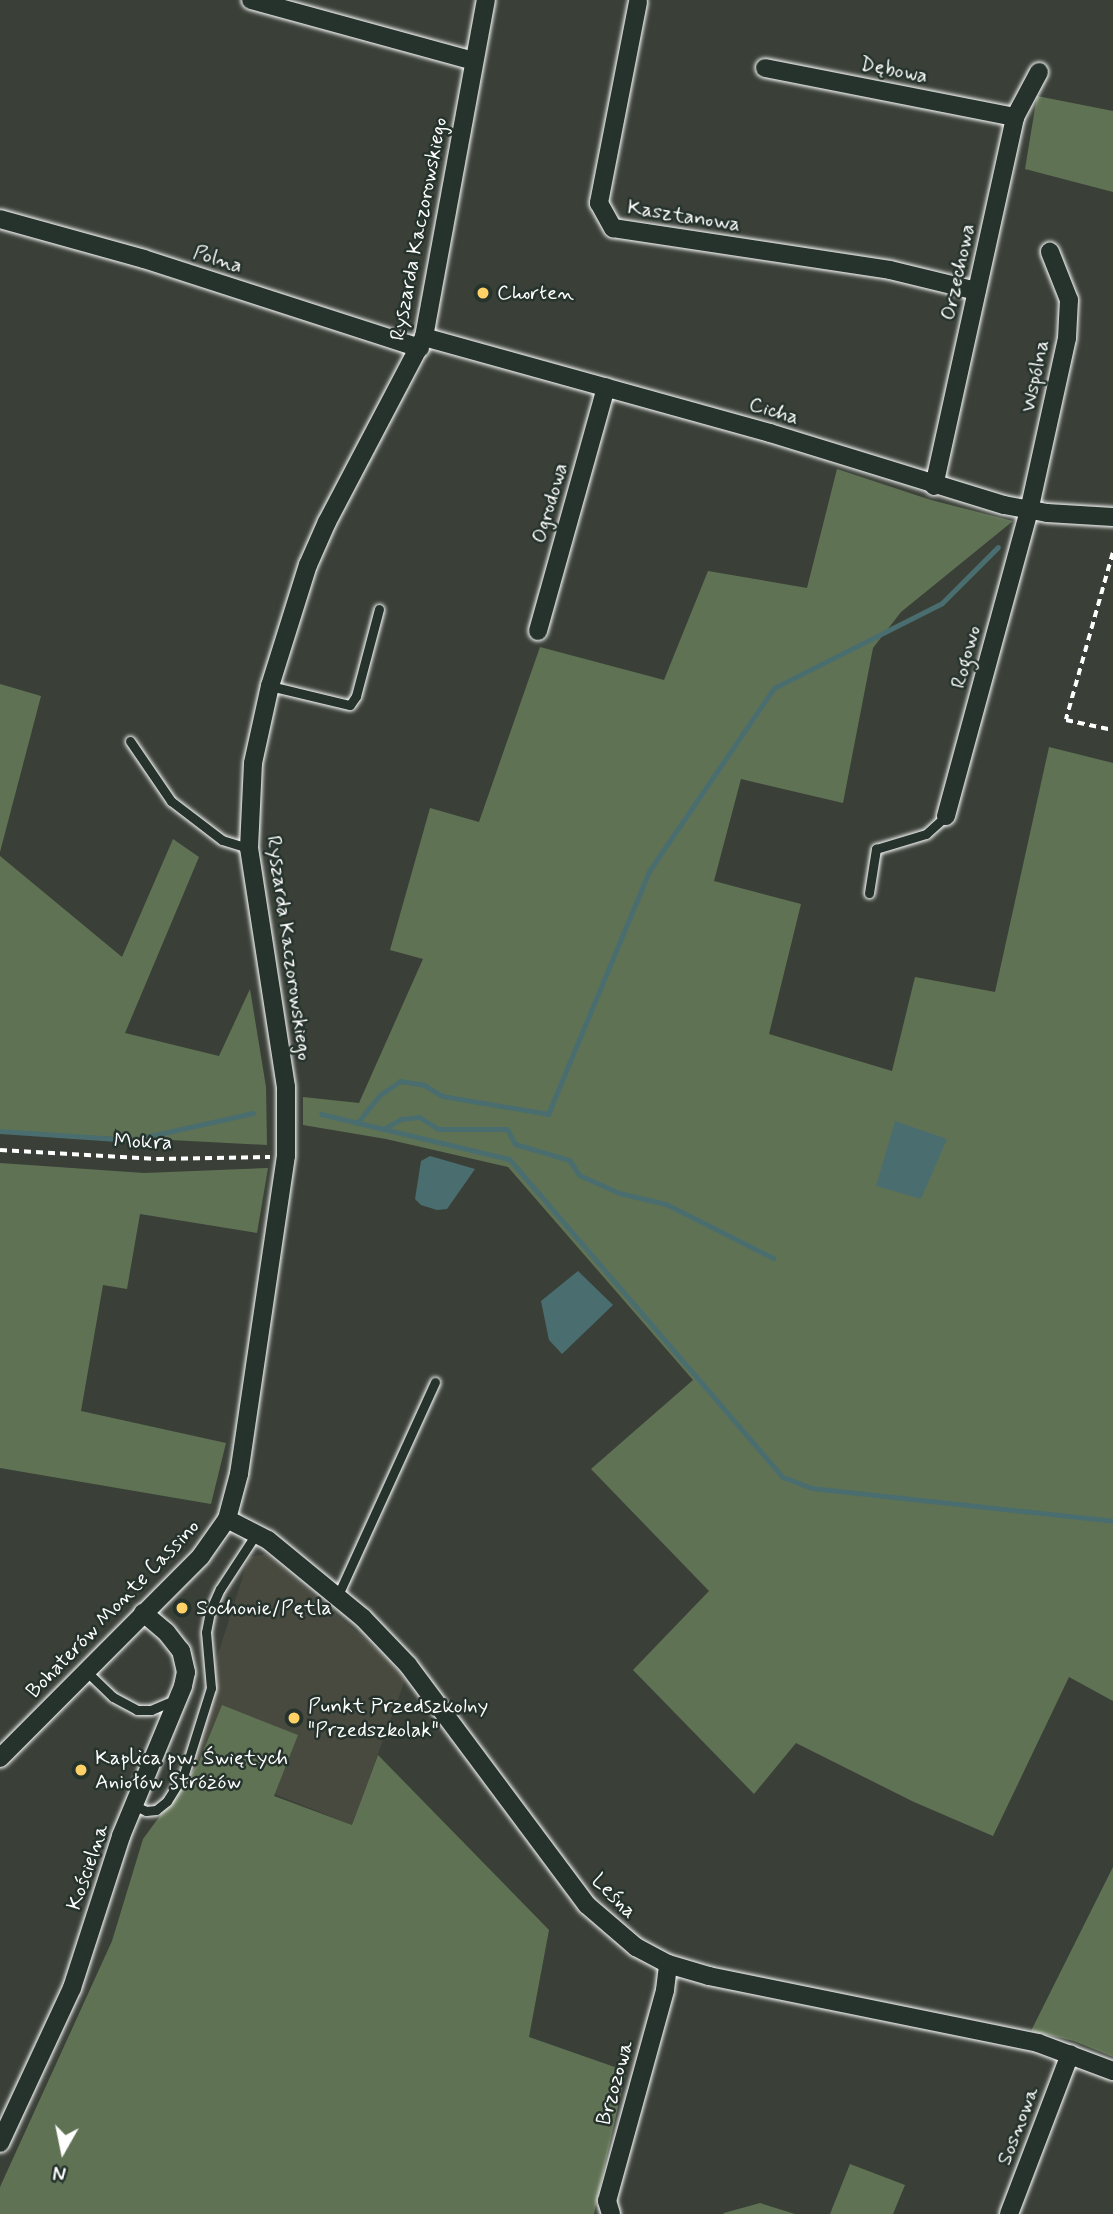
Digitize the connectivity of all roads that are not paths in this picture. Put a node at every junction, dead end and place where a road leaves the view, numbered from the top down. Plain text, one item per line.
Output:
1 (251, 0) edge
2 (486, 0) edge
3 (638, 2) dead end
4 (474, 61) junction
5 (765, 68) dead end
6 (1039, 72) dead end
7 (1015, 117) junction
8 (0, 219) edge
9 (1050, 253) dead end
10 (977, 291) junction
11 (422, 342) junction
12 (606, 387) junction
13 (934, 486) junction
14 (1029, 511) junction
15 (1113, 517) edge
16 (379, 609) dead end
17 (538, 631) dead end
18 (270, 686) junction
19 (130, 741) dead end
20 (946, 816) joint
21 (249, 848) junction
22 (869, 893) dead end
23 (435, 1382) dead end
24 (227, 1519) junction
25 (256, 1534) junction
26 (338, 1595) junction
27 (144, 1613) junction
28 (87, 1671) junction
29 (178, 1698) junction
30 (0, 1758) edge
31 (135, 1806) junction
32 (668, 1964) junction
33 (1070, 2054) junction
34 (1113, 2071) edge
35 (0, 2143) edge
36 (611, 2214) edge
37 (1009, 2214) edge

1 - 4 street
2 - 4 street, Ryszarda Kaczorowskiego
3 - 10 street, Kasztanowa
4 - 11 street, Ryszarda Kaczorowskiego
5 - 7 street, Dębowa
6 - 7 street, Orzechowa
7 - 10 street, Orzechowa
8 - 11 street, Polna
9 - 14 street, Wspólna
10 - 13 street, Orzechowa
11 - 12 street, Cicha
11 - 18 street, Ryszarda Kaczorowskiego
12 - 13 street, Cicha
12 - 17 street, Ogrodowa
13 - 14 street, Cicha
14 - 15 street, Cicha
14 - 20 street, Rogowo
16 - 18 lane
18 - 21 street, Ryszarda Kaczorowskiego
19 - 21 lane
20 - 22 lane
21 - 24 street, Ryszarda Kaczorowskiego
23 - 26 lane
24 - 25 street, Leśna
24 - 27 street, Bohaterów Monte Cassino
25 - 26 street, Leśna
25 - 31 lane
26 - 32 street, Leśna
27 - 28 street, Bohaterów Monte Cassino
27 - 29 street, Kościelna
28 - 29 lane
28 - 30 street, Bohaterów Monte Cassino
29 - 31 street, Kościelna
31 - 35 street, Kościelna
32 - 33 street, Leśna
32 - 36 street, Brzozowa
33 - 34 street, Leśna
33 - 37 street, Sosnowa

